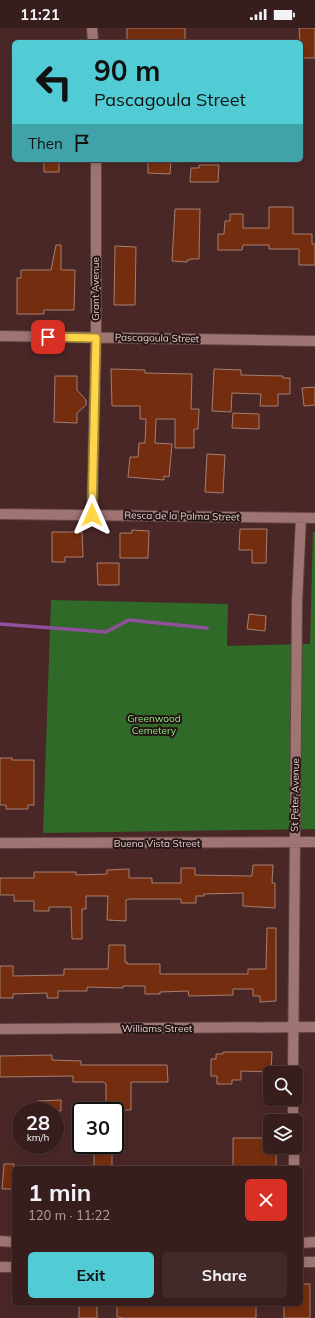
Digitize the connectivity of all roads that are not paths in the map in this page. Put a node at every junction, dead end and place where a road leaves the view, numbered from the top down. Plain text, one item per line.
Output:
1 (92, 28) edge
2 (93, 40) edge
3 (96, 162) edge
4 (0, 336) edge
5 (96, 338) junction
6 (315, 341) edge
7 (0, 514) edge
8 (92, 515) junction
9 (301, 518) junction
10 (315, 518) edge
11 (294, 842) junction
12 (315, 842) edge
13 (0, 843) edge
14 (293, 1027) junction
15 (315, 1027) edge
16 (0, 1029) edge
17 (293, 1066) edge
18 (294, 1154) edge
19 (294, 1166) edge
20 (0, 1242) edge
21 (12, 1242) edge
22 (303, 1242) edge
23 (315, 1242) edge
24 (303, 1262) edge
25 (315, 1262) edge
26 (0, 1267) edge
27 (12, 1267) edge

1 - 2 street
3 - 5 street, Grant Avenue
4 - 5 street, Pascagoula Street
5 - 6 street, Pascagoula Street
5 - 8 street, Grant Avenue
7 - 8 street, Resca de la Palma Street
8 - 9 street, Resca de la Palma Street
9 - 10 street, Resca de la Palma Street
9 - 11 street, St Peter Avenue
11 - 12 street, Buena Vista Street
11 - 13 street, Buena Vista Street
11 - 14 street, St Peter Avenue
14 - 15 street, Williams Street
14 - 16 street, Williams Street
14 - 17 street, St Peter Avenue
18 - 19 street
20 - 21 street
22 - 23 street
24 - 25 street
26 - 27 street

